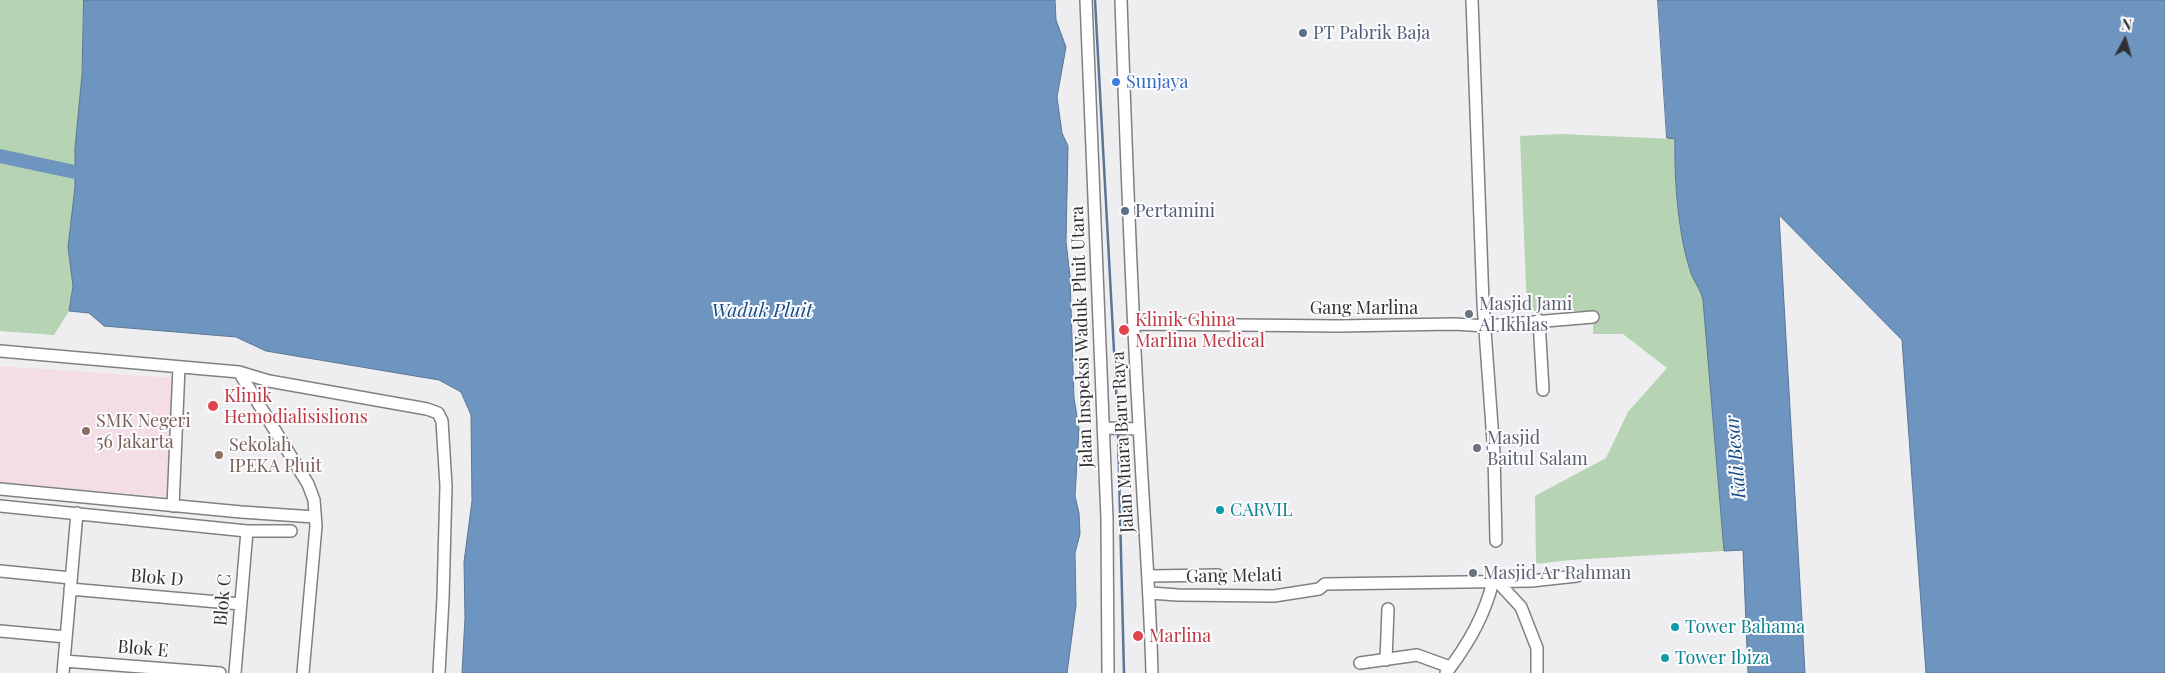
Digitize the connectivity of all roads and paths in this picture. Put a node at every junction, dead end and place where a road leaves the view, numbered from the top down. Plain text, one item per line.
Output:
1 (1086, 0) edge
2 (1121, 0) edge
3 (1472, 0) edge
4 (1593, 317) dead end
5 (1539, 320) junction
6 (1134, 324) junction
7 (1486, 326) junction
8 (0, 350) edge
9 (179, 367) junction
10 (239, 372) junction
11 (1543, 390) dead end
12 (1103, 428) junction
13 (1139, 429) junction
14 (0, 489) edge
15 (0, 506) edge
16 (172, 506) junction
17 (77, 513) junction
18 (316, 521) junction
19 (247, 530) junction
20 (291, 531) dead end
21 (1496, 542) dead end
22 (0, 572) edge
23 (1218, 575) dead end
24 (1149, 576) junction
25 (1577, 576) dead end
26 (1495, 581) junction
27 (70, 583) junction
28 (1150, 593) junction
29 (241, 604) junction
30 (1388, 609) dead end
31 (0, 631) edge
32 (66, 637) junction
33 (1386, 660) junction
34 (1360, 663) dead end
35 (63, 667) edge
36 (1448, 670) edge
37 (220, 673) edge
38 (235, 673) edge
39 (303, 673) edge
40 (439, 673) edge
41 (1108, 673) edge
42 (1152, 673) edge
43 (1537, 673) edge

1 - 12 street, Jalan Inspeksi Waduk Pluit Utara
2 - 6 street, Jalan Muara Baru Raya
3 - 7 street
4 - 5 street, Gang Marlina
5 - 7 street, Gang Marlina
5 - 11 street
6 - 7 street, Gang Marlina
6 - 13 street, Jalan Muara Baru Raya
7 - 21 street
8 - 9 street
9 - 10 street
9 - 16 street
10 - 18 street
10 - 40 street
12 - 13 street
12 - 41 street, Jalan Inspeksi Waduk Pluit Utara
13 - 24 street, Jalan Muara Baru Raya
14 - 16 street
15 - 17 street
16 - 18 street
17 - 19 street
17 - 27 street
18 - 39 street
19 - 20 street
19 - 29 street, Blok C
22 - 27 street, Blok D
23 - 24 street
24 - 28 street, Jalan Muara Baru Raya
25 - 26 street, Gang Melati
26 - 28 street, Gang Melati
26 - 36 street
26 - 43 street
27 - 29 street, Blok D
27 - 32 street
28 - 42 street, Jalan Muara Baru Raya
29 - 38 street, Blok C
30 - 33 street
31 - 32 street
32 - 35 street
33 - 34 street
33 - 36 street
35 - 37 street, Blok E

